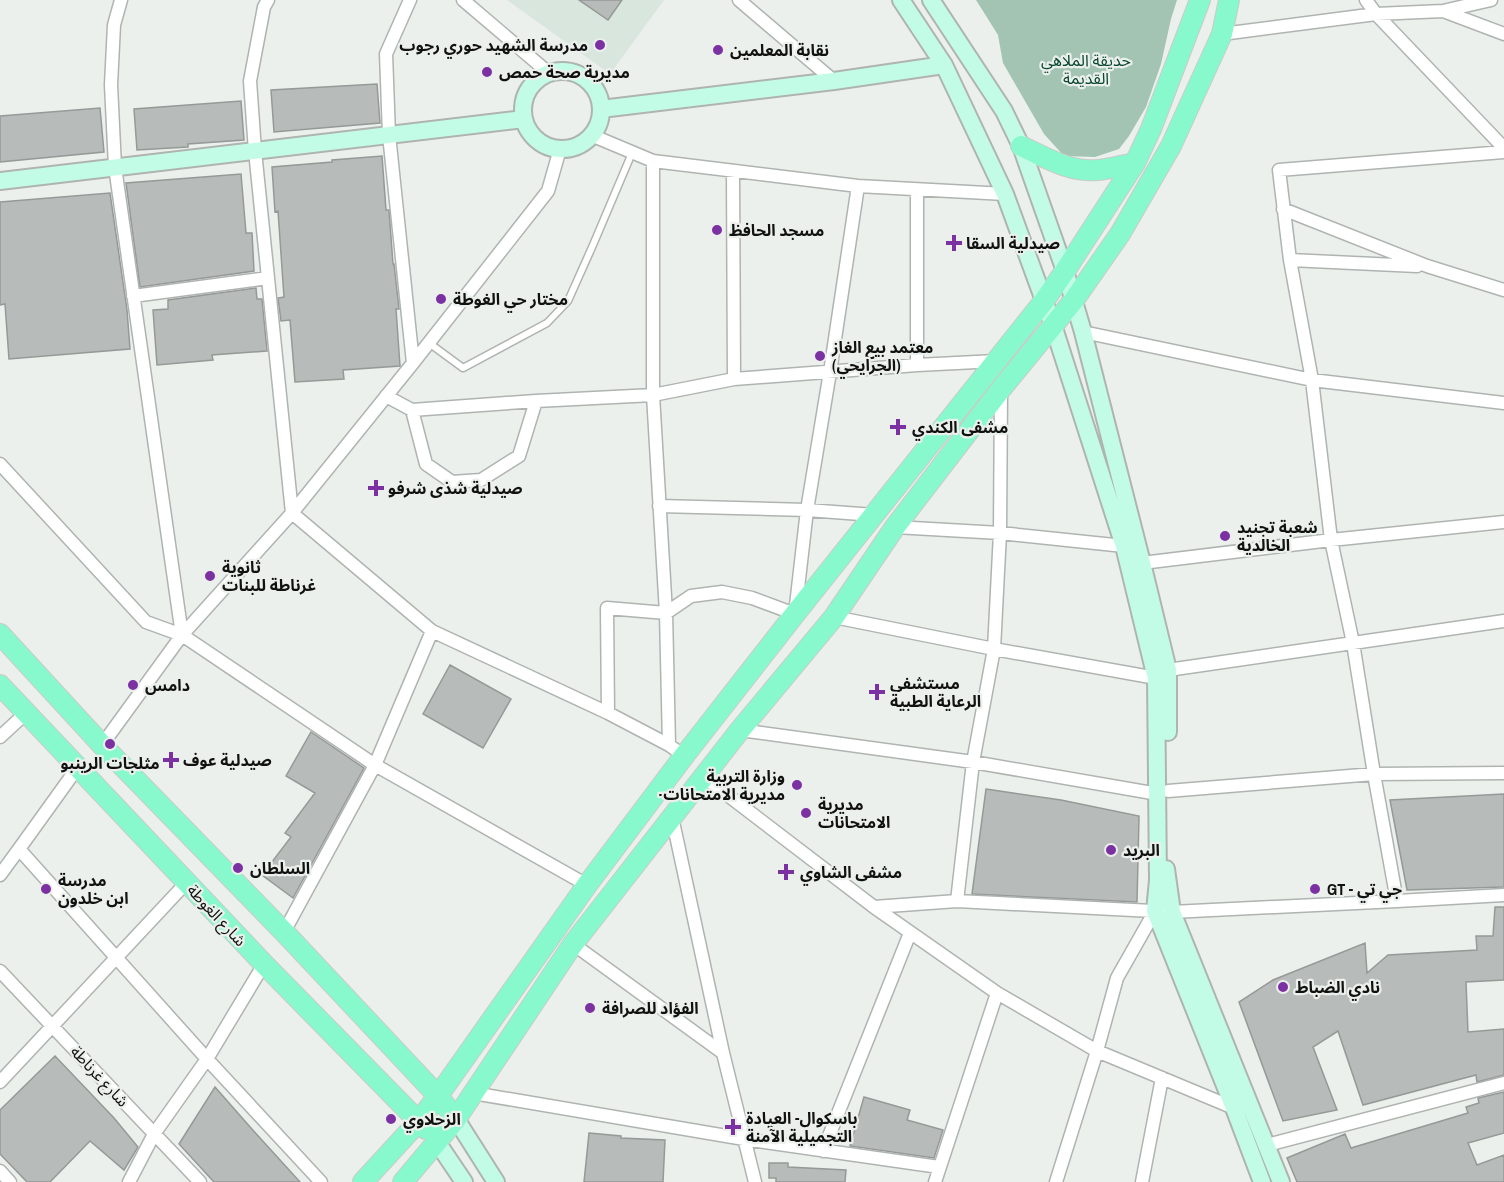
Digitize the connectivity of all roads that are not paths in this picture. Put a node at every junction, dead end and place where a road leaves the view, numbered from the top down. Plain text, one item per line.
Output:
1 (121, 0) edge
2 (268, 0) edge
3 (410, 0) edge
4 (463, 0) edge
5 (739, 0) edge
6 (902, 0) edge
7 (931, 0) edge
8 (1200, 0) edge
9 (1229, 0) edge
10 (1366, 0) edge
11 (1491, 0) edge
12 (1443, 11) junction
13 (1376, 14) junction
14 (1222, 34) junction
15 (1504, 34) edge
16 (944, 65) junction
17 (550, 74) junction
18 (834, 81) junction
19 (601, 109) junction
20 (524, 119) junction
21 (389, 135) junction
22 (591, 135) junction
23 (1021, 146) junction
24 (560, 149) junction
25 (1504, 150) edge
26 (255, 151) junction
27 (632, 152) junction
28 (653, 161) junction
29 (1135, 163) junction
30 (115, 167) junction
31 (733, 171) junction
32 (0, 181) edge
33 (858, 186) junction
34 (917, 190) junction
35 (1005, 195) junction
36 (1283, 209) junction
37 (1290, 260) junction
38 (1427, 266) junction
39 (1065, 271) junction
40 (268, 278) junction
41 (1504, 290) edge
42 (133, 296) junction
43 (1074, 300) junction
44 (1044, 301) junction
45 (1053, 325) junction
46 (1083, 332) junction
47 (429, 343) junction
48 (996, 361) junction
49 (413, 363) junction
50 (917, 365) junction
51 (830, 372) junction
52 (734, 379) junction
53 (1312, 380) junction
54 (1001, 389) junction
55 (653, 395) junction
56 (386, 396) junction
57 (536, 401) junction
58 (1504, 403) edge
59 (412, 410) junction
60 (0, 464) edge
61 (659, 506) junction
62 (807, 510) junction
63 (292, 513) junction
64 (874, 515) junction
65 (1504, 522) edge
66 (895, 527) junction
67 (1000, 533) junction
68 (1331, 540) junction
69 (1124, 546) junction
70 (1142, 563) junction
71 (666, 613) junction
72 (795, 614) junction
73 (834, 617) junction
74 (1504, 621) edge
75 (432, 631) junction
76 (0, 634) edge
77 (182, 635) junction
78 (1353, 643) junction
79 (994, 649) junction
80 (1162, 674) junction
81 (0, 685) edge
82 (26, 713) junction
83 (608, 713) junction
84 (740, 730) junction
85 (0, 737) edge
86 (102, 745) junction
87 (677, 751) junction
88 (972, 762) junction
89 (375, 765) junction
90 (78, 767) junction
91 (1504, 773) edge
92 (1374, 774) junction
93 (704, 777) junction
94 (1163, 793) junction
95 (672, 817) junction
96 (20, 849) junction
97 (0, 875) edge
98 (186, 882) junction
99 (587, 885) junction
100 (1504, 895) edge
101 (957, 901) junction
102 (1397, 901) junction
103 (873, 907) junction
104 (1163, 912) junction
105 (284, 932) junction
106 (910, 933) junction
107 (573, 944) junction
108 (116, 957) junction
109 (264, 964) junction
110 (0, 971) edge
111 (997, 993) junction
112 (52, 1026) junction
113 (1097, 1051) junction
114 (723, 1053) junction
115 (207, 1059) junction
116 (1162, 1078) junction
117 (0, 1082) edge
118 (1504, 1083) edge
119 (473, 1093) junction
120 (438, 1096) junction
121 (1234, 1108) junction
122 (456, 1119) junction
123 (419, 1121) junction
124 (154, 1134) junction
125 (744, 1139) junction
126 (437, 1142) junction
127 (1266, 1145) junction
128 (823, 1150) junction
129 (939, 1167) junction
130 (0, 1171) edge
131 (10, 1182) edge
132 (129, 1182) edge
133 (200, 1182) edge
134 (321, 1182) edge
135 (363, 1182) edge
136 (403, 1182) edge
137 (464, 1182) edge
138 (496, 1182) edge
139 (754, 1182) edge
140 (935, 1182) edge
141 (1058, 1182) edge
142 (1142, 1182) edge
143 (1262, 1182) edge
144 (1281, 1182) edge

1 - 30 street
2 - 26 street
3 - 21 street
4 - 17 street
5 - 18 street
6 - 16 main road
7 - 23 main road
8 - 29 main road
9 - 14 main road
10 - 13 street
11 - 12 street
12 - 13 street
12 - 15 street
13 - 14 street
13 - 25 street
14 - 43 main road
16 - 18 main road
16 - 35 main road
17 - 19 main road
17 - 20 main road
18 - 19 main road
19 - 22 main road
20 - 21 main road
20 - 24 main road
21 - 26 main road
21 - 49 street
22 - 24 main road
22 - 27 street
23 - 29 main road
23 - 39 main road
24 - 47 street
25 - 36 street
26 - 30 main road
26 - 40 street
27 - 28 street
27 - 47 lane
28 - 31 street
28 - 55 street
29 - 39 main road
30 - 32 main road
30 - 42 street
31 - 33 street
31 - 52 street
33 - 34 street
33 - 51 street
34 - 35 street
34 - 50 street
35 - 44 main road
36 - 37 street
36 - 38 street
37 - 38 street
37 - 53 street
38 - 41 street
39 - 43 main road
39 - 44 main road
40 - 42 street
40 - 63 street
42 - 77 street
43 - 45 main road
43 - 46 main road
44 - 45 main road
44 - 48 main road
45 - 54 main road
45 - 69 main road
46 - 53 street
46 - 70 main road
47 - 49 street
48 - 50 street
48 - 64 main road
49 - 56 street
50 - 51 street
51 - 52 street
51 - 62 street
52 - 55 street
53 - 58 street
53 - 68 street
54 - 66 main road
54 - 67 street
55 - 57 street
55 - 61 street
56 - 59 street
56 - 63 street
57 - 59 street
57 - 59 street
60 - 77 street
61 - 62 street
61 - 71 street
62 - 64 street
62 - 72 street
63 - 75 street
63 - 77 street
64 - 72 main road
65 - 68 street
66 - 67 street
66 - 73 main road
67 - 69 street
67 - 79 street
68 - 70 street
68 - 78 street
69 - 80 main road
70 - 80 main road
71 - 72 street
71 - 83 street
71 - 87 street
72 - 87 main road
73 - 79 street
73 - 84 main road
74 - 78 street
75 - 83 street
75 - 89 street
76 - 86 main road
77 - 86 street
77 - 89 street
78 - 80 street
78 - 92 street
79 - 80 street
79 - 88 street
80 - 94 main road
81 - 82 main road, شارع الغوطة
82 - 85 street
82 - 90 main road, شارع الغوطة
83 - 87 street
84 - 88 street
84 - 93 main road
86 - 105 main road
87 - 99 main road
88 - 94 street
88 - 101 street
89 - 99 street
89 - 105 street
90 - 96 street
90 - 98 main road, شارع الغوطة
91 - 92 street
92 - 94 street
92 - 102 street
93 - 95 main road
93 - 103 street
94 - 104 main road
95 - 107 main road
95 - 114 street
96 - 97 street
96 - 108 street
98 - 108 street
98 - 109 main road, شارع الغوطة
99 - 120 main road
100 - 102 street
101 - 103 street
101 - 104 street
102 - 104 street
103 - 106 street
104 - 113 street
104 - 121 main road
104 - 127 main road
105 - 120 main road
106 - 111 street
106 - 128 street
107 - 114 street
107 - 119 main road
108 - 112 street
108 - 115 street
109 - 115 street
109 - 123 main road, شارع الغوطة
110 - 112 street, شارع غرناطة
111 - 113 street
111 - 129 street
112 - 117 street
112 - 124 street, شارع غرناطة
113 - 116 street
113 - 141 street
114 - 125 street
115 - 124 street
115 - 134 street
116 - 121 street
116 - 142 street
118 - 127 street
119 - 122 main road
119 - 125 street
120 - 122 main road
120 - 123 main road
121 - 143 main road
122 - 126 main road
122 - 138 main road
123 - 126 main road, شارع الغوطة
123 - 135 main road
124 - 132 street
124 - 133 street, شارع غرناطة
125 - 128 street
125 - 139 street
126 - 136 main road
126 - 137 main road
127 - 144 main road
128 - 129 street
129 - 140 street
130 - 131 street

